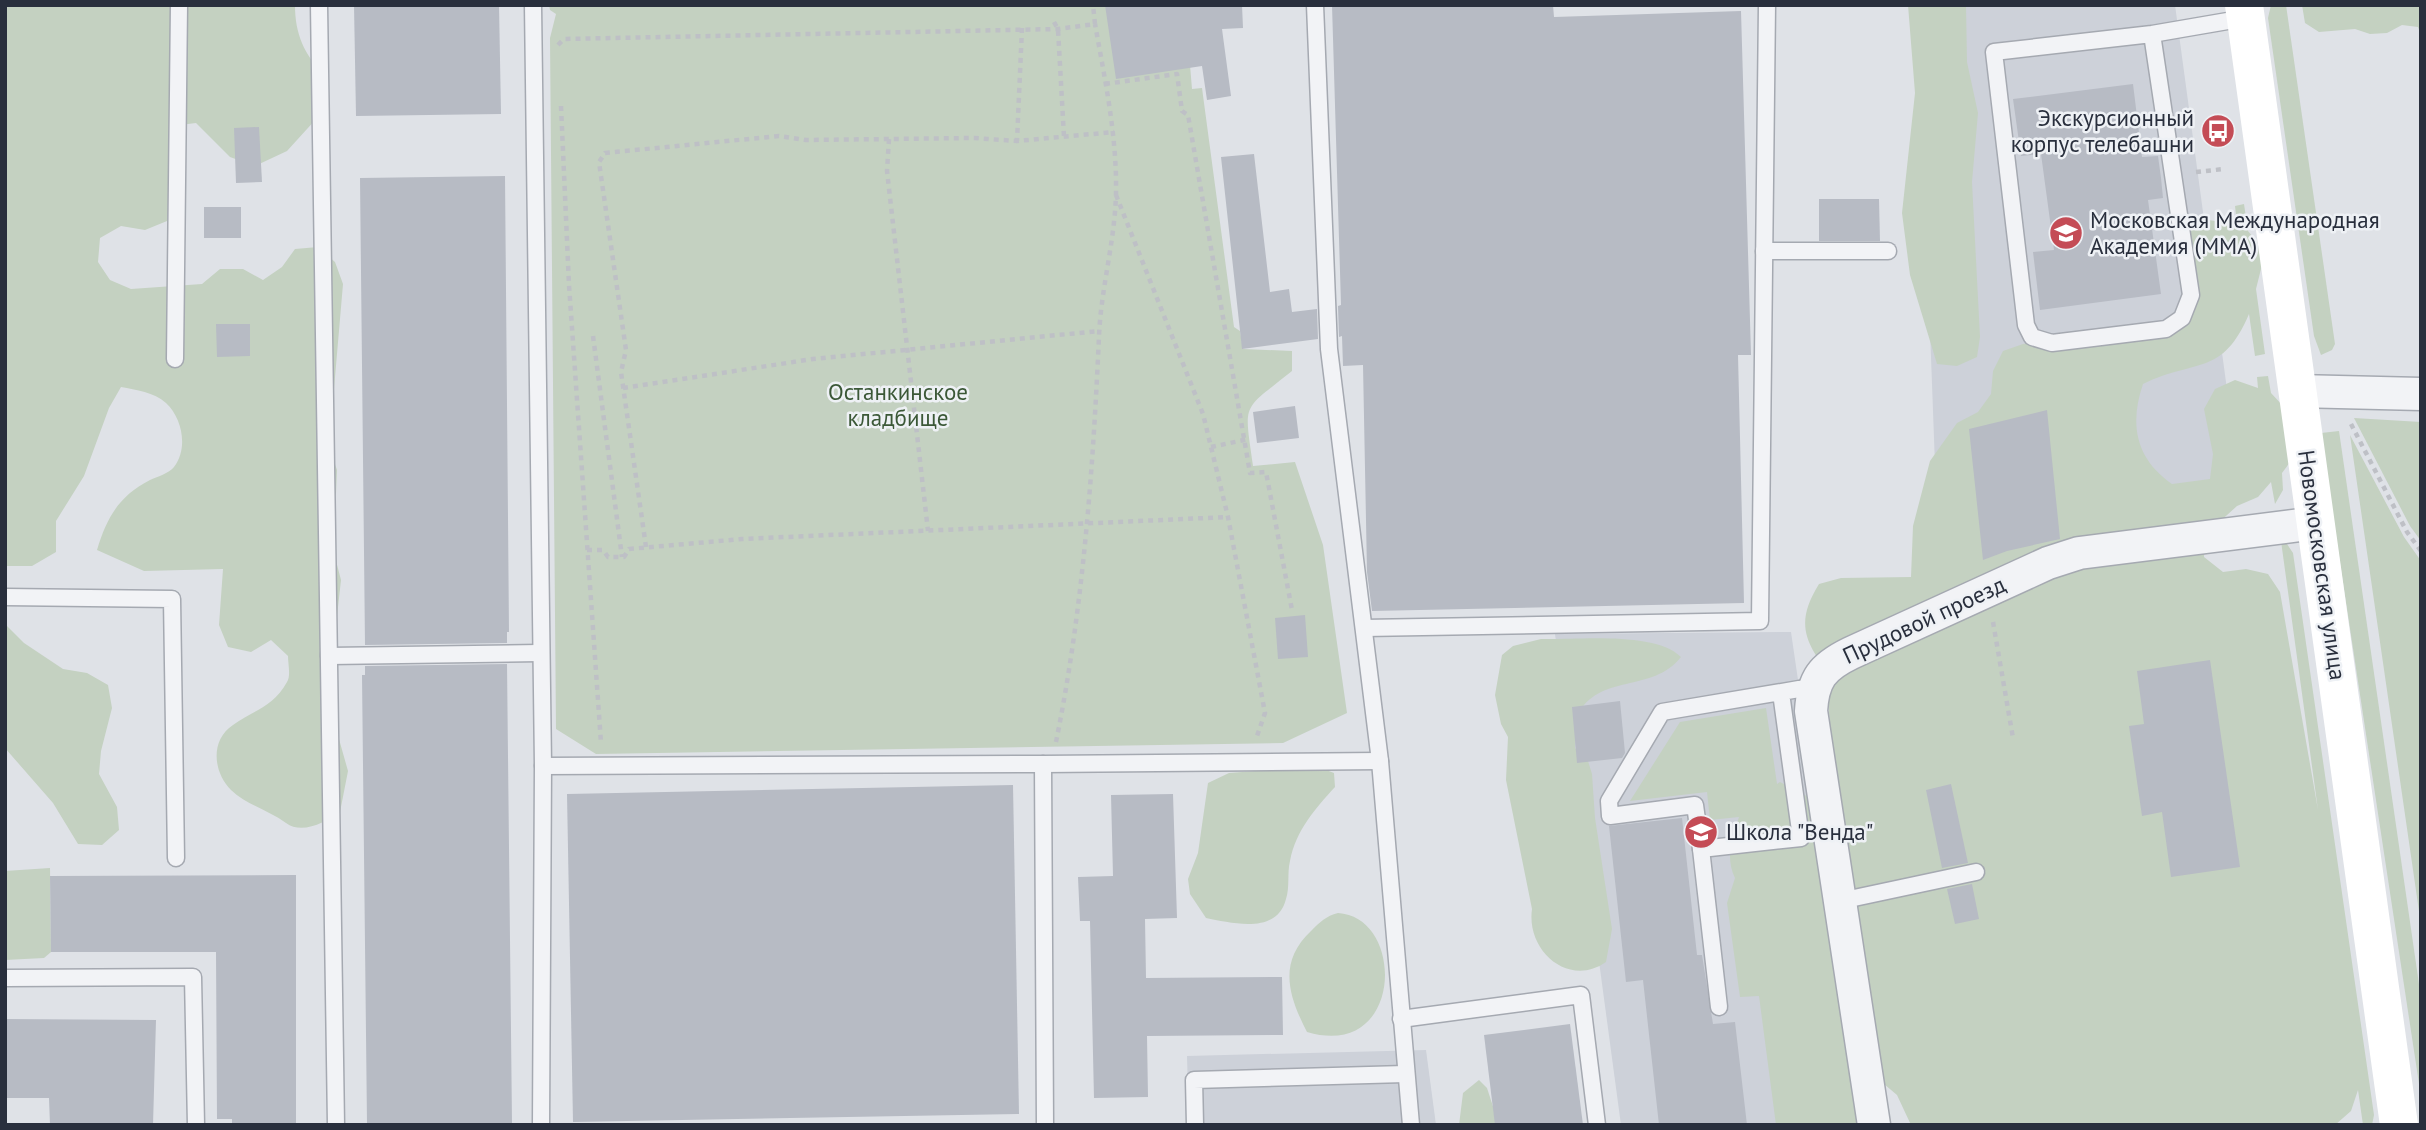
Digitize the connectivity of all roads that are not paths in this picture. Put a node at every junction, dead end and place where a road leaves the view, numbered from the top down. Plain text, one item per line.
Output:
1 (179, 5) edge
2 (319, 5) edge
3 (533, 5) edge
4 (1315, 5) edge
5 (1767, 5) edge
6 (2244, 11) edge
7 (2152, 34) junction
8 (1764, 251) junction
9 (1888, 251) dead end
10 (175, 359) dead end
11 (2297, 391) junction
12 (2421, 394) edge
13 (2316, 523) junction
14 (5, 597) edge
15 (1364, 628) junction
16 (539, 653) junction
17 (328, 656) junction
18 (1812, 688) junction
19 (1781, 692) junction
20 (1380, 761) junction
21 (1043, 764) junction
22 (542, 766) junction
23 (1701, 849) junction
24 (176, 858) dead end
25 (1976, 872) dead end
26 (1840, 901) junction
27 (5, 978) edge
28 (1719, 1007) dead end
29 (1401, 1019) junction
30 (1405, 1074) junction
31 (196, 1125) edge
32 (335, 1125) edge
33 (541, 1125) edge
34 (1045, 1125) edge
35 (1195, 1125) edge
36 (1411, 1125) edge
37 (1597, 1125) edge
38 (1874, 1125) edge
39 (2399, 1125) edge

1 - 10 lane
2 - 17 lane
3 - 16 lane
4 - 15 lane
5 - 8 lane
6 - 7 lane
6 - 11 main road, Новомосковская улица
7 - 7 lane
8 - 9 lane
8 - 15 lane
11 - 12 street
11 - 13 main road, Новомосковская улица
13 - 18 street, Прудовой проезд
13 - 39 main road, Новомосковская улица
14 - 24 lane
15 - 20 lane
16 - 17 lane
16 - 22 lane
17 - 32 lane
18 - 19 lane
18 - 26 street
19 - 23 lane
19 - 23 lane
20 - 21 lane
20 - 29 lane
21 - 22 lane
21 - 34 lane
22 - 33 lane
23 - 28 lane
25 - 26 lane
26 - 38 street
27 - 31 lane
29 - 30 lane
29 - 37 lane
30 - 35 lane
30 - 36 lane

